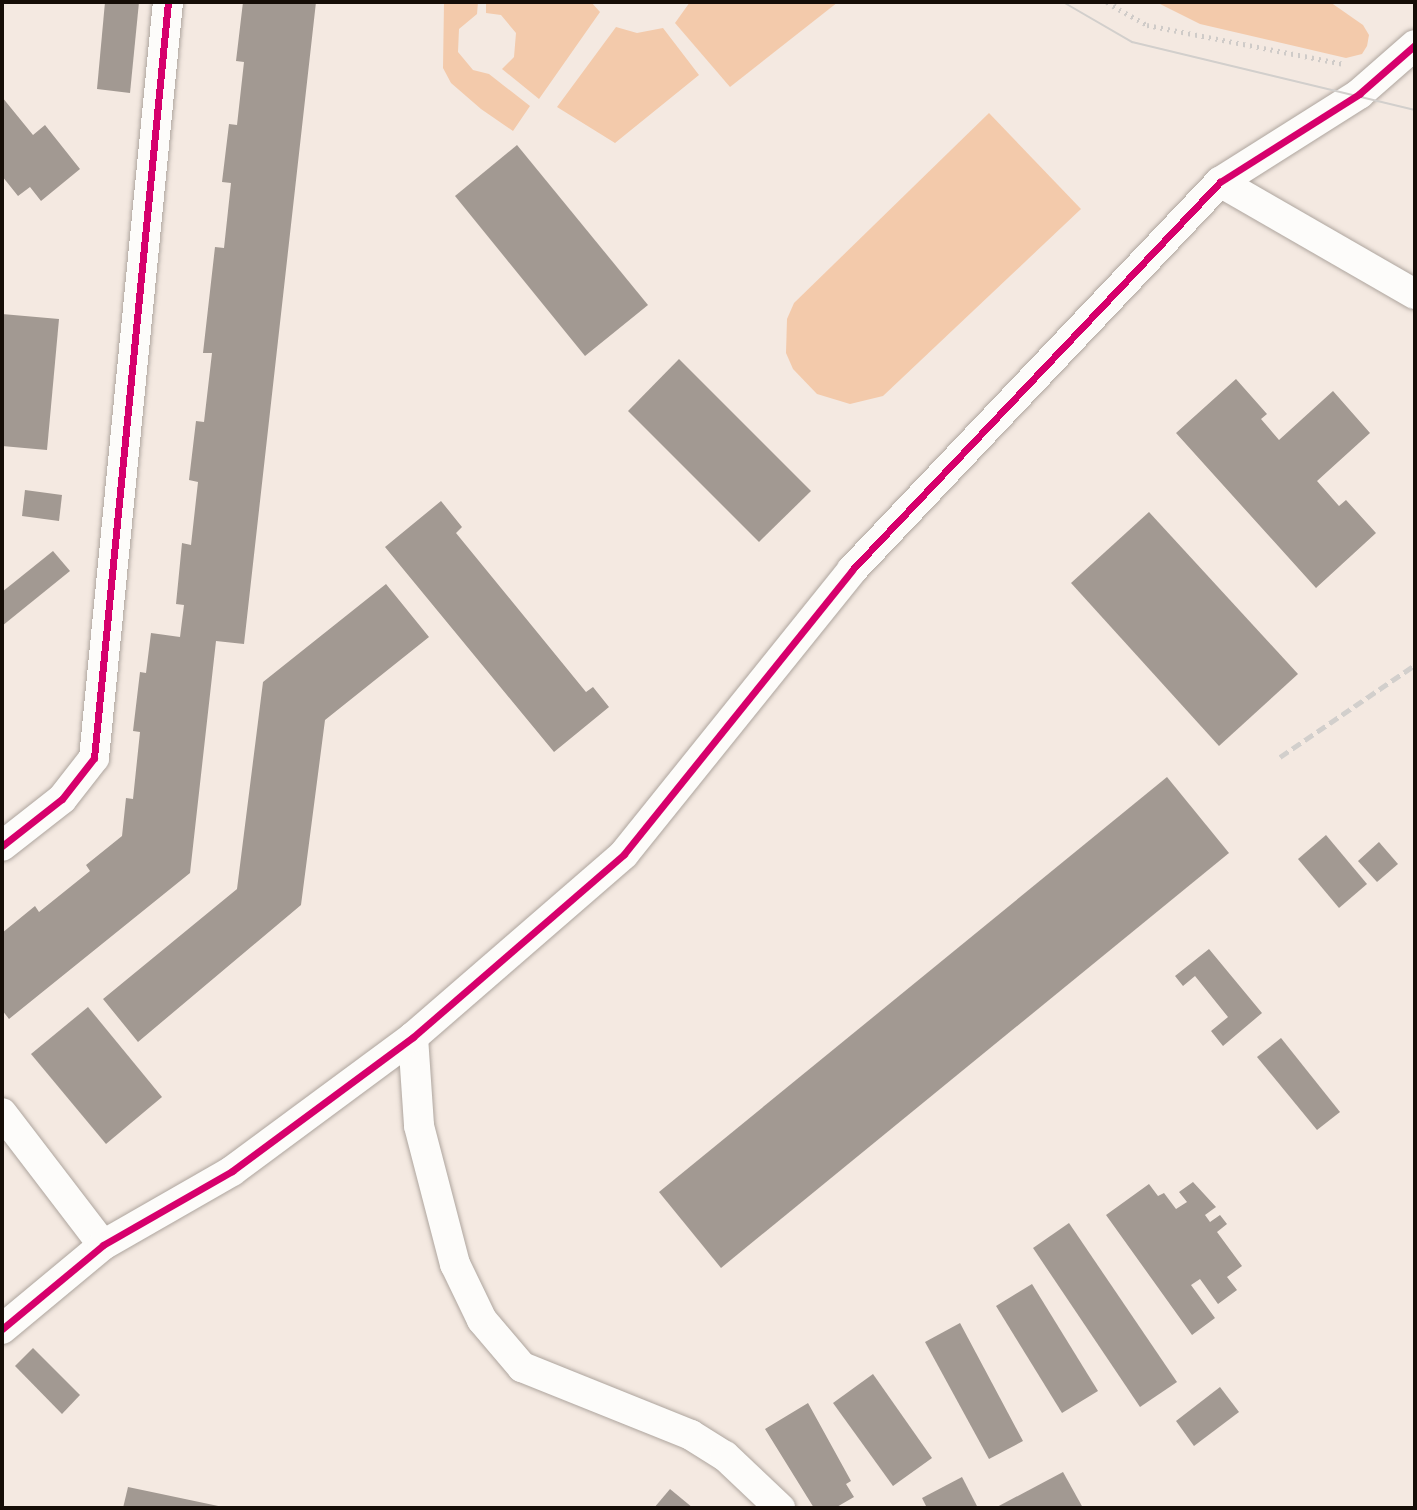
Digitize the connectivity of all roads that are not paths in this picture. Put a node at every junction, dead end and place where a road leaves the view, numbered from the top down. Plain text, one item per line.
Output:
1 (168, 2) edge
2 (1415, 45) edge
3 (1220, 182) junction
4 (1415, 294) edge
5 (2, 846) edge
6 (413, 1037) junction
7 (2, 1114) edge
8 (103, 1245) junction
9 (2, 1329) edge
10 (780, 1508) edge

1 - 5 street
2 - 3 street
3 - 4 street
3 - 6 street
6 - 8 street
6 - 10 street
7 - 8 street
8 - 9 street

